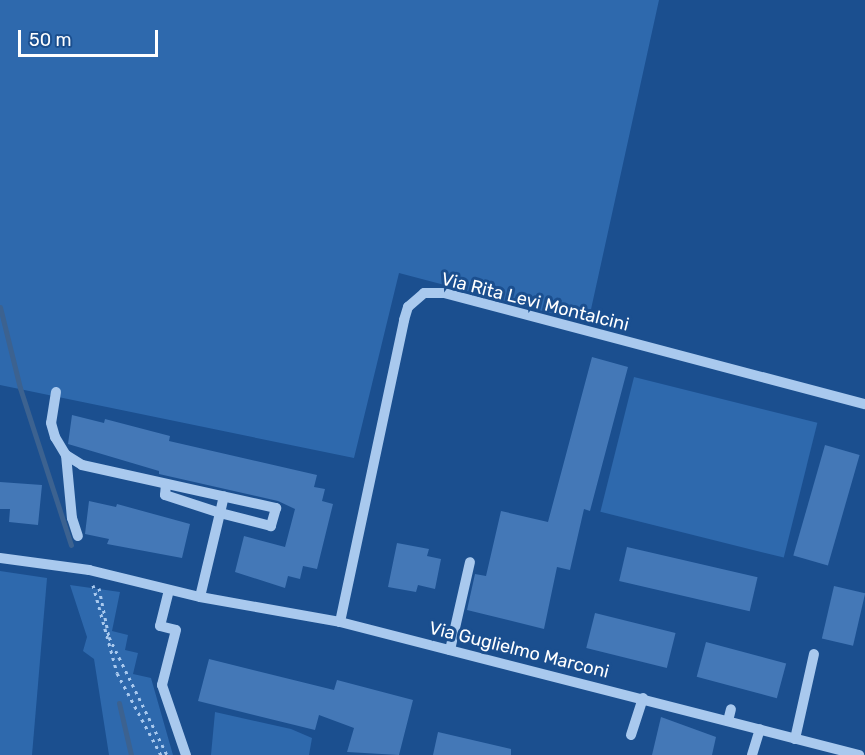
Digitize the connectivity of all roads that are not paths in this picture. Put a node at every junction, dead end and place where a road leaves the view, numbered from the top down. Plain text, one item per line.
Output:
1 (56, 392) dead end
2 (865, 404) edge
3 (66, 455) junction
4 (166, 484) junction
5 (224, 496) junction
6 (220, 513) junction
7 (78, 536) dead end
8 (0, 558) edge
9 (470, 562) dead end
10 (169, 590) junction
11 (200, 597) junction
12 (340, 622) junction
13 (450, 650) junction
14 (814, 654) dead end
15 (605, 677) dead end
16 (602, 688) junction
17 (643, 698) junction
18 (731, 709) dead end
19 (728, 721) junction
20 (760, 729) junction
21 (631, 735) dead end
22 (795, 740) junction
23 (186, 755) edge
24 (752, 755) edge
25 (859, 755) edge

1 - 3 street
2 - 12 street, Via Rita Levi Montalcini
3 - 4 street
3 - 7 street
4 - 5 street
4 - 6 street
5 - 6 street
5 - 6 street
6 - 11 street
8 - 10 street, Via Guglielmo Marconi
9 - 13 street
10 - 11 street, Via Guglielmo Marconi
10 - 23 street
11 - 12 street, Via Guglielmo Marconi
12 - 13 street, Via Guglielmo Marconi
13 - 16 street, Via Guglielmo Marconi
14 - 22 street
15 - 16 street
16 - 17 street, Via Guglielmo Marconi
17 - 19 street, Via Guglielmo Marconi
17 - 21 street
18 - 19 street
19 - 20 street, Via Guglielmo Marconi
20 - 22 street, Via Guglielmo Marconi
20 - 24 street
22 - 25 street, Via Guglielmo Marconi

